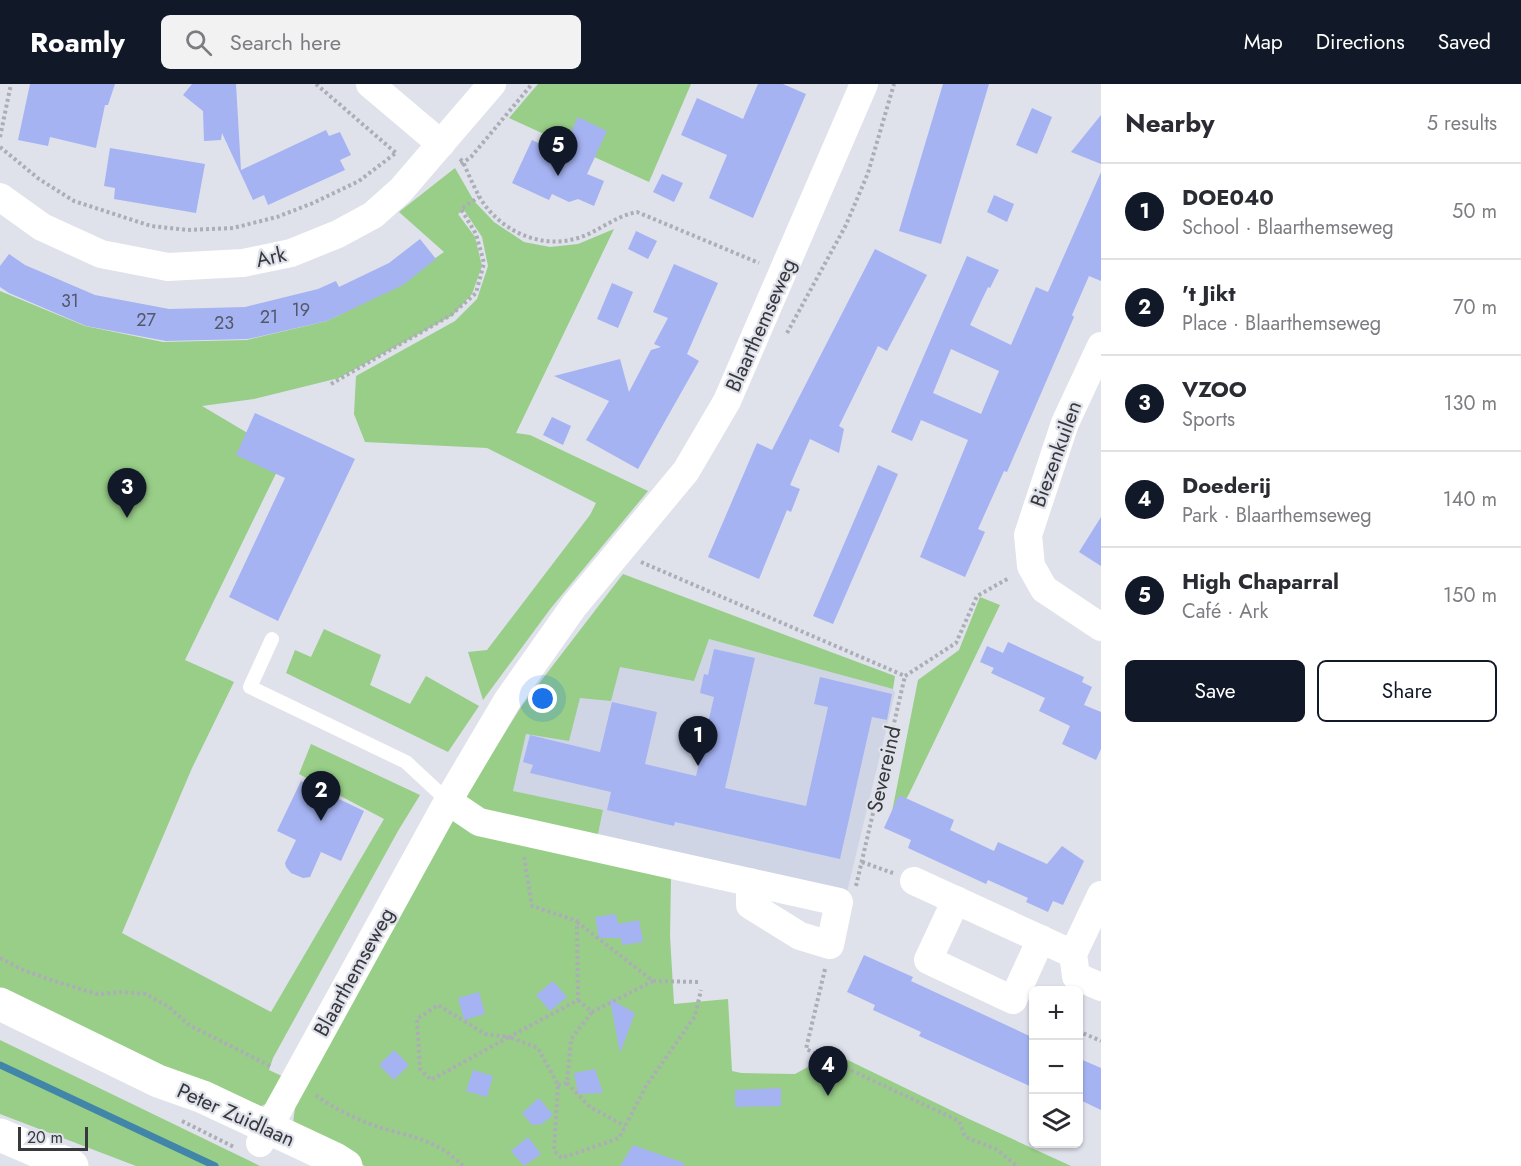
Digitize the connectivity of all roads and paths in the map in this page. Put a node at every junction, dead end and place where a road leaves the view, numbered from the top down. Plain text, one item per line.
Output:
1 (11, 84) edge
2 (316, 84) edge
3 (369, 84) edge
4 (492, 84) edge
5 (864, 84) edge
6 (0, 137) edge
7 (434, 138) junction
8 (0, 147) edge
9 (396, 153) junction
10 (0, 197) edge
11 (479, 197) junction
12 (783, 275) junction
13 (1101, 346) edge
14 (332, 384) dead end
15 (623, 546) junction
16 (1030, 566) junction
17 (1101, 627) edge
18 (272, 639) dead end
19 (905, 676) junction
20 (448, 801) junction
21 (520, 832) junction
22 (862, 862) dead end
23 (914, 881) dead end
24 (750, 882) junction
25 (1101, 895) edge
26 (956, 900) junction
27 (577, 921) junction
28 (1041, 939) junction
29 (830, 945) junction
30 (1073, 954) junction
31 (0, 958) edge
32 (653, 981) junction
33 (700, 982) dead end
34 (1101, 987) edge
35 (701, 990) dead end
36 (578, 1000) junction
37 (0, 1004) edge
38 (592, 1012) junction
39 (1083, 1032) edge
40 (509, 1037) junction
41 (1101, 1041) edge
42 (295, 1079) junction
43 (567, 1083) junction
44 (558, 1085) junction
45 (625, 1126) junction
46 (0, 1135) edge
47 (264, 1135) junction
48 (72, 1166) edge
49 (309, 1166) edge
50 (345, 1166) edge
51 (463, 1166) edge
52 (1017, 1166) edge

1 - 6 path
2 - 9 path
3 - 7 street
4 - 7 street, Ark
5 - 12 street, Blaarthemseweg
7 - 9 path
7 - 10 street, Ark
7 - 11 path
8 - 9 path
11 - 12 path
11 - 14 path
12 - 15 street, Blaarthemseweg
13 - 16 street, Biezenkuilen
15 - 19 path
15 - 20 street, Blaarthemseweg
16 - 17 street, Biezenkuilen
16 - 19 path
18 - 20 lane
19 - 22 path, Severeind
20 - 21 street
20 - 42 street, Blaarthemseweg
21 - 24 street
21 - 27 path
23 - 26 street
24 - 29 street
24 - 29 street
25 - 30 street
26 - 28 street
26 - 28 street
27 - 32 path
27 - 36 path
28 - 30 street
29 - 52 path
30 - 34 street
31 - 42 path
32 - 33 path
32 - 38 path
35 - 45 path
36 - 38 path
36 - 40 path
37 - 47 main road, Peter Zuidlaan
38 - 43 path
39 - 41 path
40 - 40 path
40 - 44 path
42 - 47 street, Blaarthemseweg
42 - 51 path
43 - 44 path
43 - 45 path
44 - 45 path
46 - 48 main road
47 - 49 main road, Peter Zuidlaan
47 - 50 main road, Peter Zuidlaan

